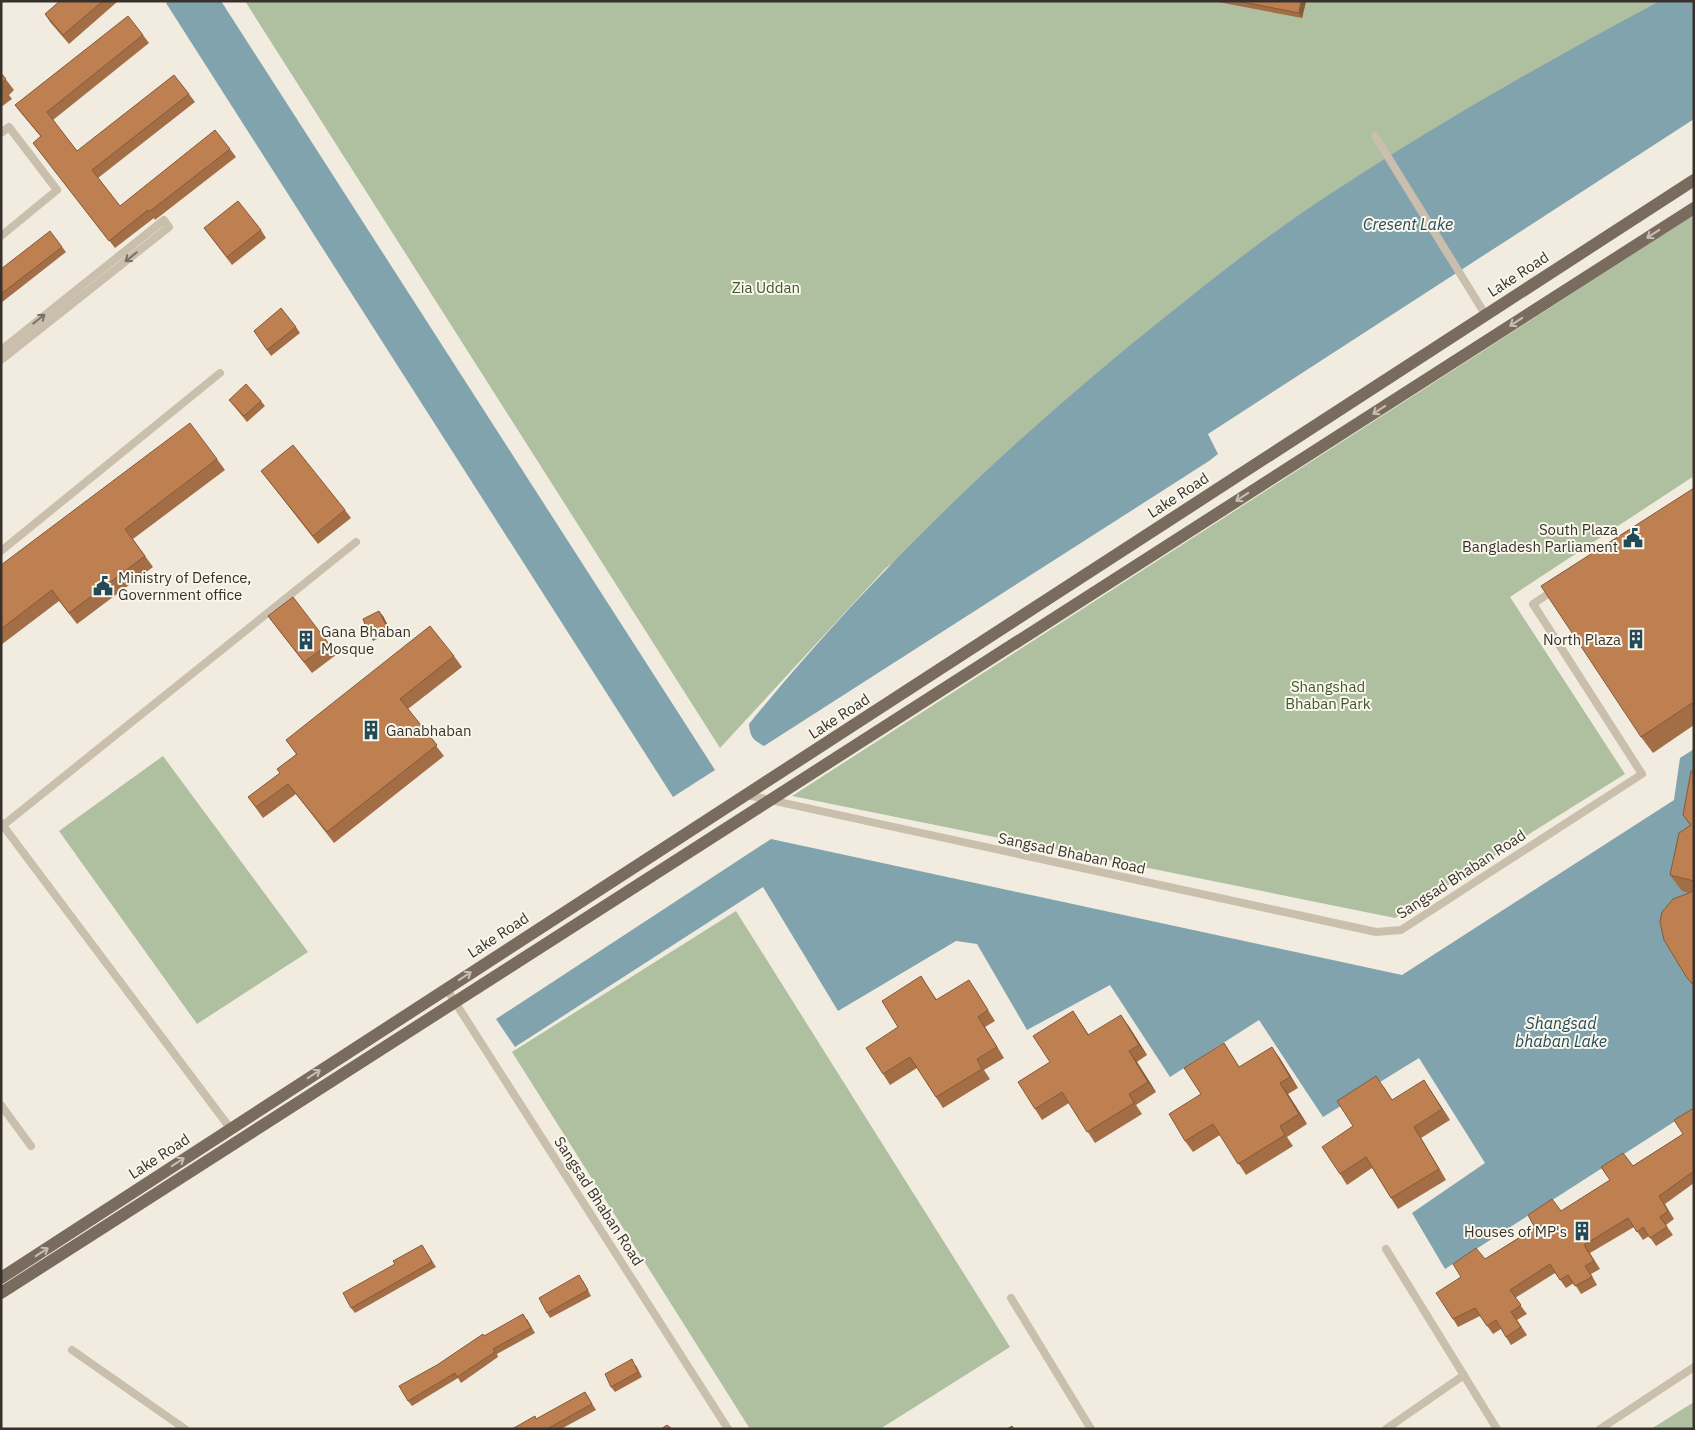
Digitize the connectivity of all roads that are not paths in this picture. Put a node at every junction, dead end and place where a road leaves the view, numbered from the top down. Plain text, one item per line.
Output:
1 (1, 133) edge
2 (1375, 136) dead end
3 (1694, 180) edge
4 (1694, 208) edge
5 (1, 236) edge
6 (1485, 314) junction
7 (1, 350) edge
8 (1, 360) edge
9 (220, 373) dead end
10 (356, 542) dead end
11 (1, 551) edge
12 (1565, 583) edge
13 (747, 795) junction
14 (770, 801) junction
15 (2, 825) edge
16 (446, 988) junction
17 (455, 1002) junction
18 (1, 1104) edge
19 (230, 1128) junction
20 (31, 1146) dead end
21 (1386, 1249) dead end
22 (1, 1278) edge
23 (1, 1292) edge
24 (1011, 1298) dead end
25 (72, 1350) dead end
26 (1694, 1367) edge
27 (1464, 1375) junction
28 (185, 1429) edge
29 (728, 1429) edge
30 (1091, 1429) edge
31 (1386, 1429) edge
32 (1498, 1429) edge
33 (1600, 1429) edge

1 - 5 lane
2 - 6 lane
3 - 6 main road, Lake Road
4 -> 14 main road
6 - 13 main road, Lake Road
7 -> 8 lane
9 - 11 lane
10 - 15 lane
12 - 14 lane, Sangsad Bhaban Road
13 - 14 lane, Sangsad Bhaban Road
16 -> 13 main road, Lake Road
14 - 17 main road
15 - 19 lane
16 - 17 lane, Sangsad Bhaban Road
19 -> 16 main road, Lake Road
17 - 23 main road
17 - 29 lane, Sangsad Bhaban Road
18 - 20 lane
22 -> 19 main road, Lake Road
21 - 27 lane
24 - 30 lane
25 - 28 lane
26 - 33 lane
27 - 31 lane
27 - 32 lane

